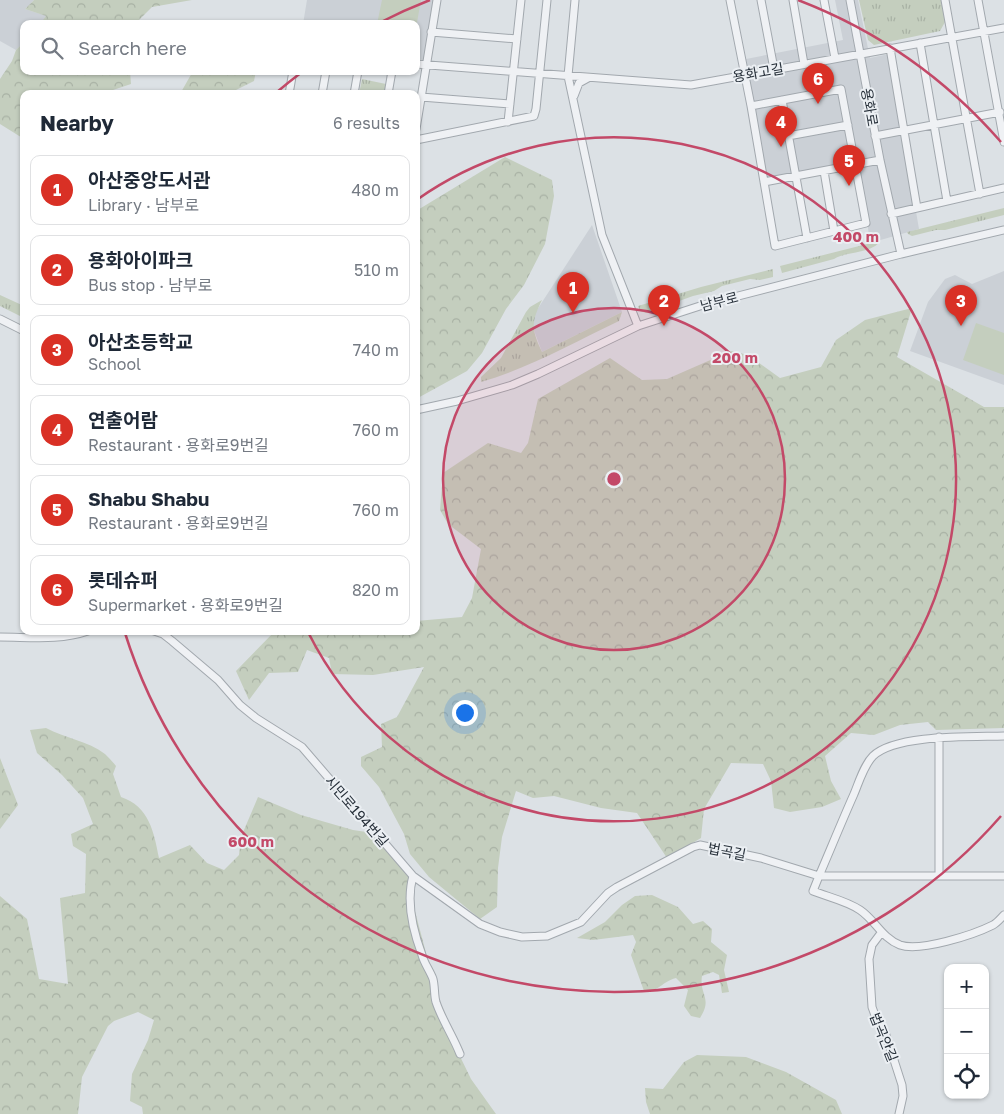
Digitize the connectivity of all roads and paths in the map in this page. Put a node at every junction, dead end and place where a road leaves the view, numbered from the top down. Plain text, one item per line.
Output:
1 (437, 0) edge
2 (515, 0) edge
3 (521, 0) edge
4 (547, 0) edge
5 (575, 0) edge
6 (730, 0) edge
7 (761, 0) edge
8 (793, 0) edge
9 (824, 0) edge
10 (850, 0) edge
11 (945, 0) edge
12 (978, 0) edge
13 (1004, 28) edge
14 (984, 31) junction
15 (431, 32) junction
16 (952, 37) junction
17 (516, 39) junction
18 (920, 43) junction
19 (890, 48) junction
20 (860, 54) junction
21 (835, 58) junction
22 (804, 64) junction
23 (420, 65) edge
24 (426, 66) junction
25 (774, 70) junction
26 (513, 72) junction
27 (540, 74) junction
28 (293, 75) edge
29 (325, 75) edge
30 (357, 75) edge
31 (391, 75) edge
32 (744, 75) junction
33 (568, 76) junction
34 (592, 78) junction
35 (290, 90) edge
36 (323, 90) edge
37 (355, 90) edge
38 (389, 90) edge
39 (421, 97) junction
40 (573, 99) junction
41 (782, 100) junction
42 (420, 103) edge
43 (510, 104) junction
44 (751, 106) junction
45 (1000, 112) junction
46 (968, 118) junction
47 (508, 122) junction
48 (935, 124) junction
49 (848, 125) junction
50 (904, 130) junction
51 (788, 136) junction
52 (875, 136) junction
53 (420, 139) edge
54 (1004, 142) edge
55 (880, 160) junction
56 (855, 165) junction
57 (824, 171) junction
58 (795, 176) junction
59 (764, 182) junction
60 (1004, 188) edge
61 (980, 194) junction
62 (947, 201) junction
63 (917, 208) junction
64 (891, 214) junction
65 (1004, 230) edge
66 (834, 231) junction
67 (807, 238) junction
68 (900, 254) junction
69 (0, 319) edge
70 (638, 326) junction
71 (20, 329) edge
72 (420, 409) edge
73 (77, 635) edge
74 (164, 635) edge
75 (0, 637) edge
76 (1004, 736) edge
77 (939, 737) junction
78 (414, 876) junction
79 (819, 876) junction
80 (939, 876) junction
81 (1004, 876) edge
82 (1004, 915) edge
83 (881, 933) junction
84 (460, 1054) dead end
85 (899, 1114) edge

1 - 15 street
2 - 3 street
3 - 17 street
4 - 27 street
5 - 33 street
6 - 32 street
7 - 25 street
8 - 22 street
9 - 21 street
10 - 20 street, 용화로
11 - 16 street
12 - 14 street
13 - 14 street, 용화고길
14 - 16 street, 용화고길
14 - 45 street
15 - 17 street
15 - 24 street
16 - 18 street, 용화고길
16 - 46 street
17 - 26 street
18 - 19 street, 용화고길
18 - 48 street
19 - 20 street, 용화고길
19 - 50 street
20 - 21 street, 용화고길
20 - 52 street, 용화로
21 - 22 street, 용화고길
22 - 25 street, 용화고길
23 - 24 street, 용화고길
24 - 26 street, 용화고길
24 - 39 street
25 - 32 street, 용화고길
26 - 27 street, 용화고길
26 - 43 street
27 - 33 street, 용화고길
27 - 47 street
28 - 35 street
29 - 36 street
30 - 37 street
31 - 38 street
32 - 34 street, 용화고길
32 - 44 street
33 - 34 street, 용화고길
33 - 40 street
34 - 40 street
39 - 42 street
39 - 43 street
40 - 70 street
41 - 44 street
41 - 49 street
41 - 51 street
43 - 47 street
44 - 59 street
45 - 46 street
45 - 54 street
46 - 48 street
46 - 61 street
47 - 53 street
48 - 50 street
48 - 62 street
49 - 51 street
49 - 56 street
50 - 52 street
50 - 63 street
51 - 58 street
52 - 55 street, 용화로
55 - 56 street
55 - 64 street, 용화로
56 - 57 street
56 - 66 street
57 - 58 street
57 - 66 street
58 - 59 street
58 - 67 street
59 - 67 street
60 - 61 street
61 - 62 street
62 - 63 street
63 - 64 street
64 - 68 street, 용화로
65 - 68 street, 남부로
66 - 67 street
68 - 70 street, 남부로
69 - 71 street
70 - 72 street, 남부로
73 - 75 street
74 - 78 street, 시민로194번길
76 - 77 street
77 - 79 street
77 - 80 street
78 - 79 street, 법곡길
78 - 84 street
79 - 80 street, 법곡길
79 - 83 street
80 - 81 street, 법곡길
82 - 83 street
83 - 85 street, 법곡안길

